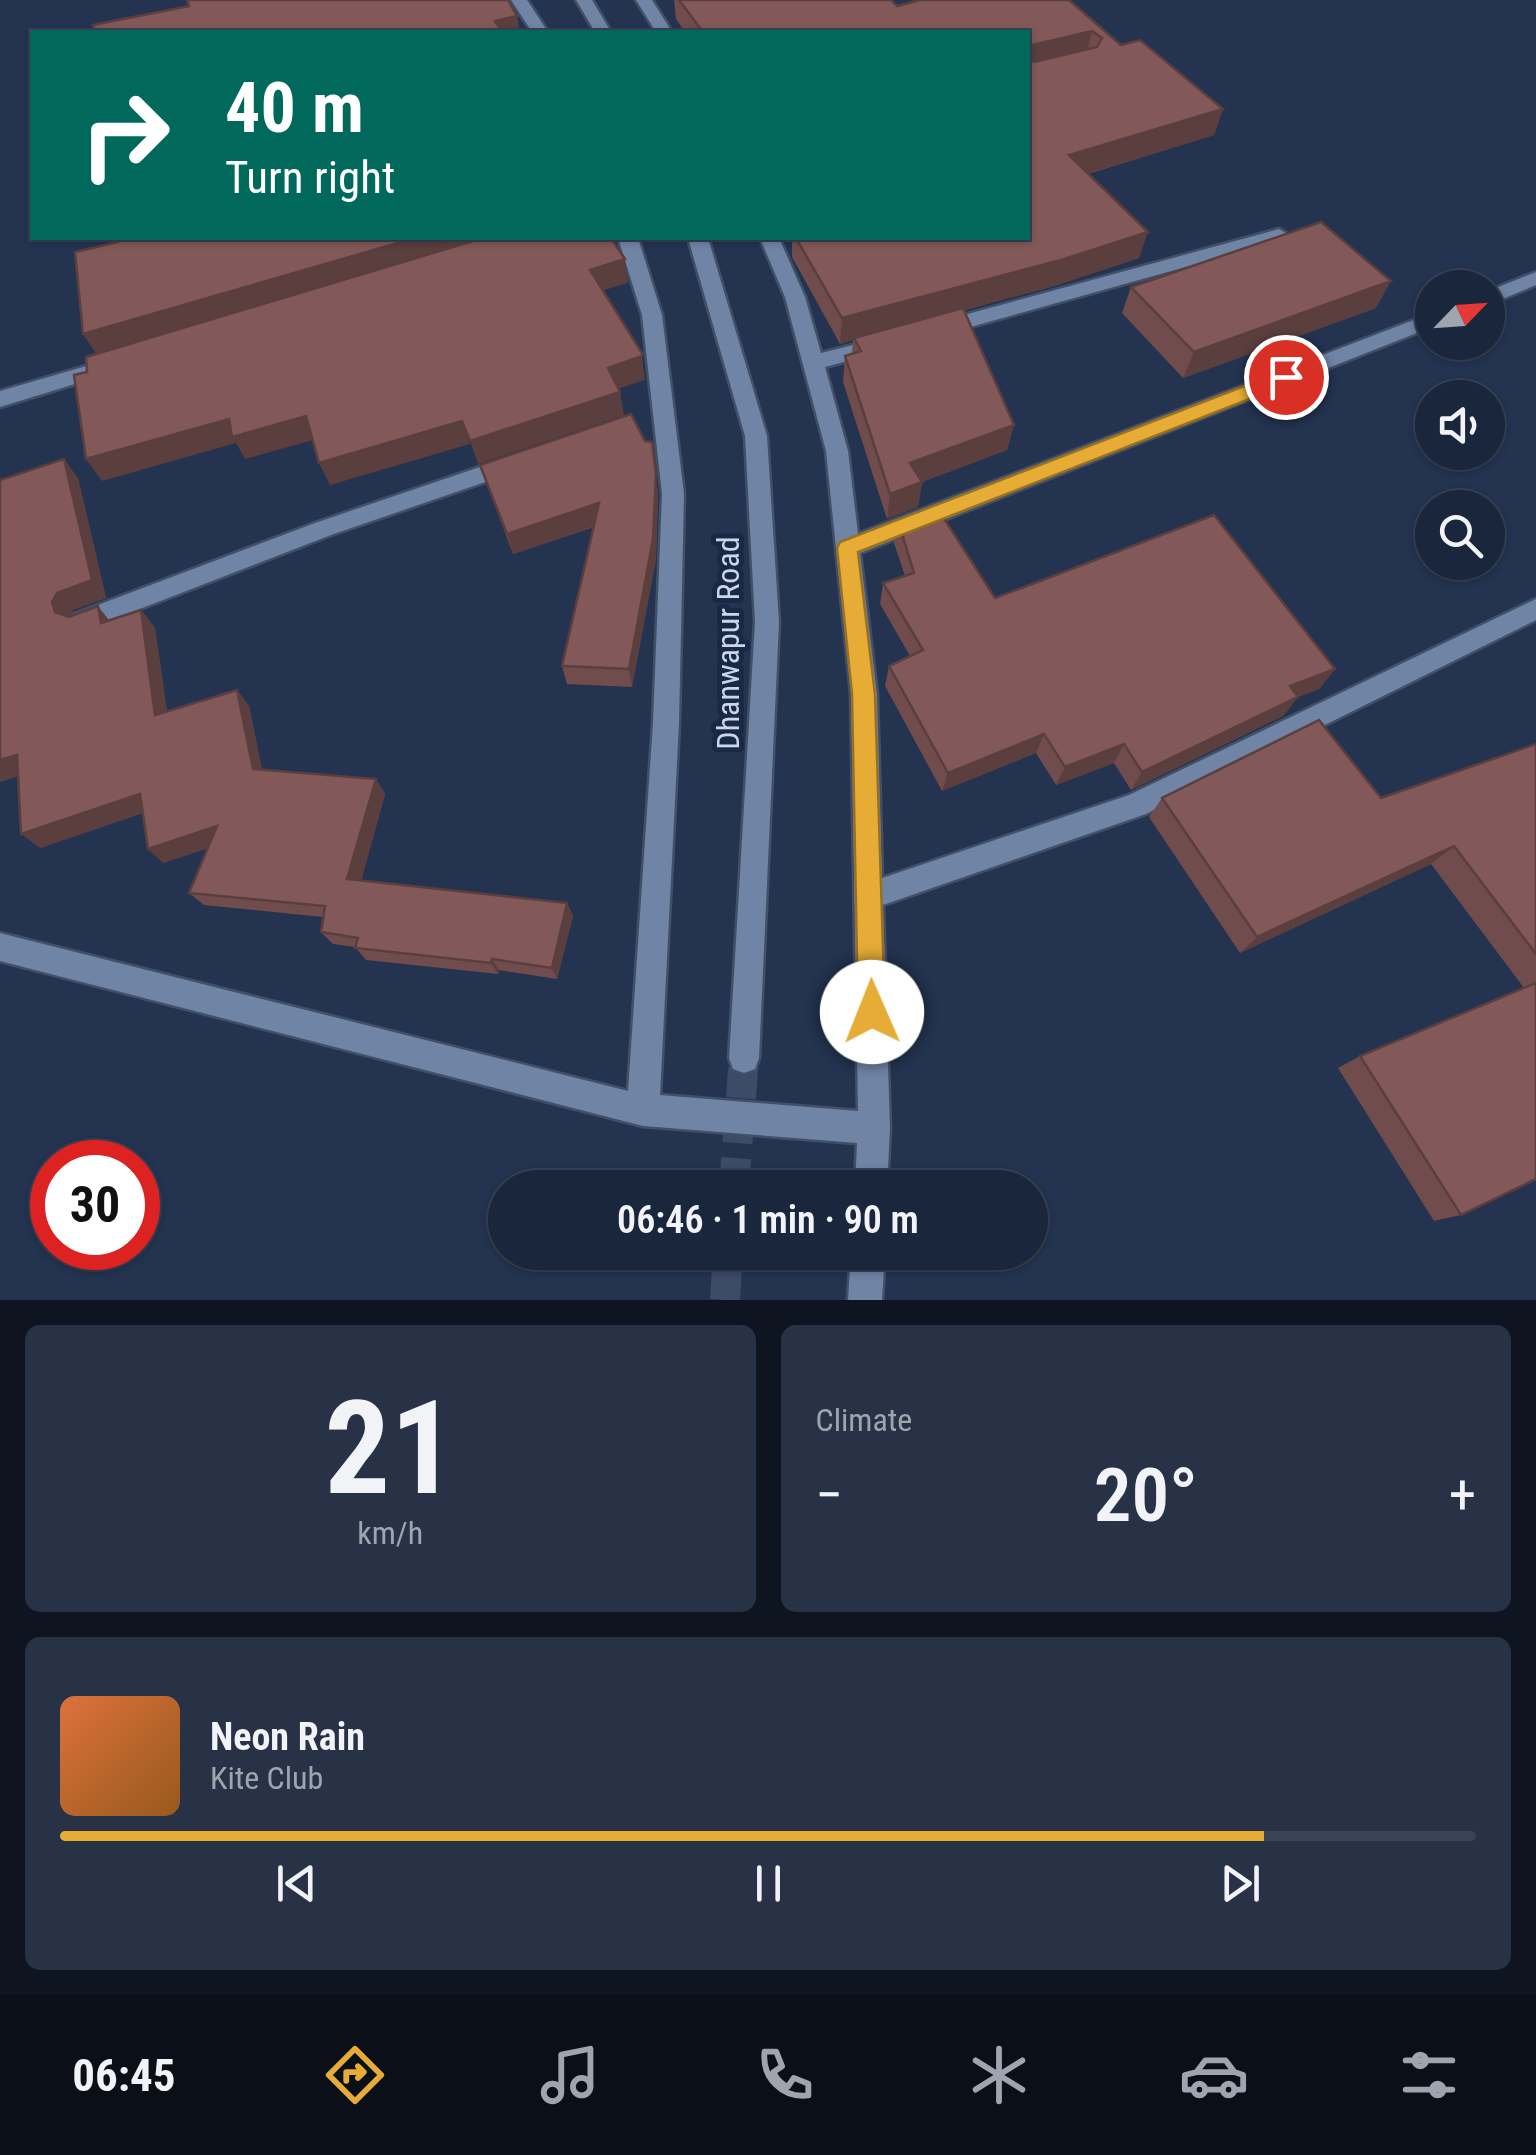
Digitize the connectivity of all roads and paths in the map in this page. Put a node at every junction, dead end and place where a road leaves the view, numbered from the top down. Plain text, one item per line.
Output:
1 (519, 0) edge
2 (584, 0) edge
3 (644, 0) edge
4 (539, 30) edge
5 (602, 30) edge
6 (663, 30) edge
7 (1278, 235) edge
8 (629, 240) edge
9 (699, 240) edge
10 (770, 240) edge
11 (1536, 278) edge
12 (1505, 291) edge
13 (1415, 327) edge
14 (134, 359) edge
15 (812, 364) junction
16 (0, 399) edge
17 (538, 455) edge
18 (847, 548) junction
19 (1536, 609) edge
20 (83, 621) edge
21 (869, 896) junction
22 (0, 948) edge
23 (744, 1058) tunnel mouth
24 (643, 1110) junction
25 (874, 1128) junction
26 (872, 1170) edge
27 (867, 1270) edge
28 (865, 1300) edge

1 - 4 street
2 - 5 street
3 - 6 street
7 - 15 street
8 - 24 street
9 - 23 street, Dhanwapur Road
10 - 15 street
11 - 12 street
13 - 18 street
14 - 16 street
15 - 18 street
17 - 20 street
18 - 21 street
19 - 21 street
21 - 25 street
22 - 24 street
24 - 25 street
25 - 26 street
27 - 28 street

